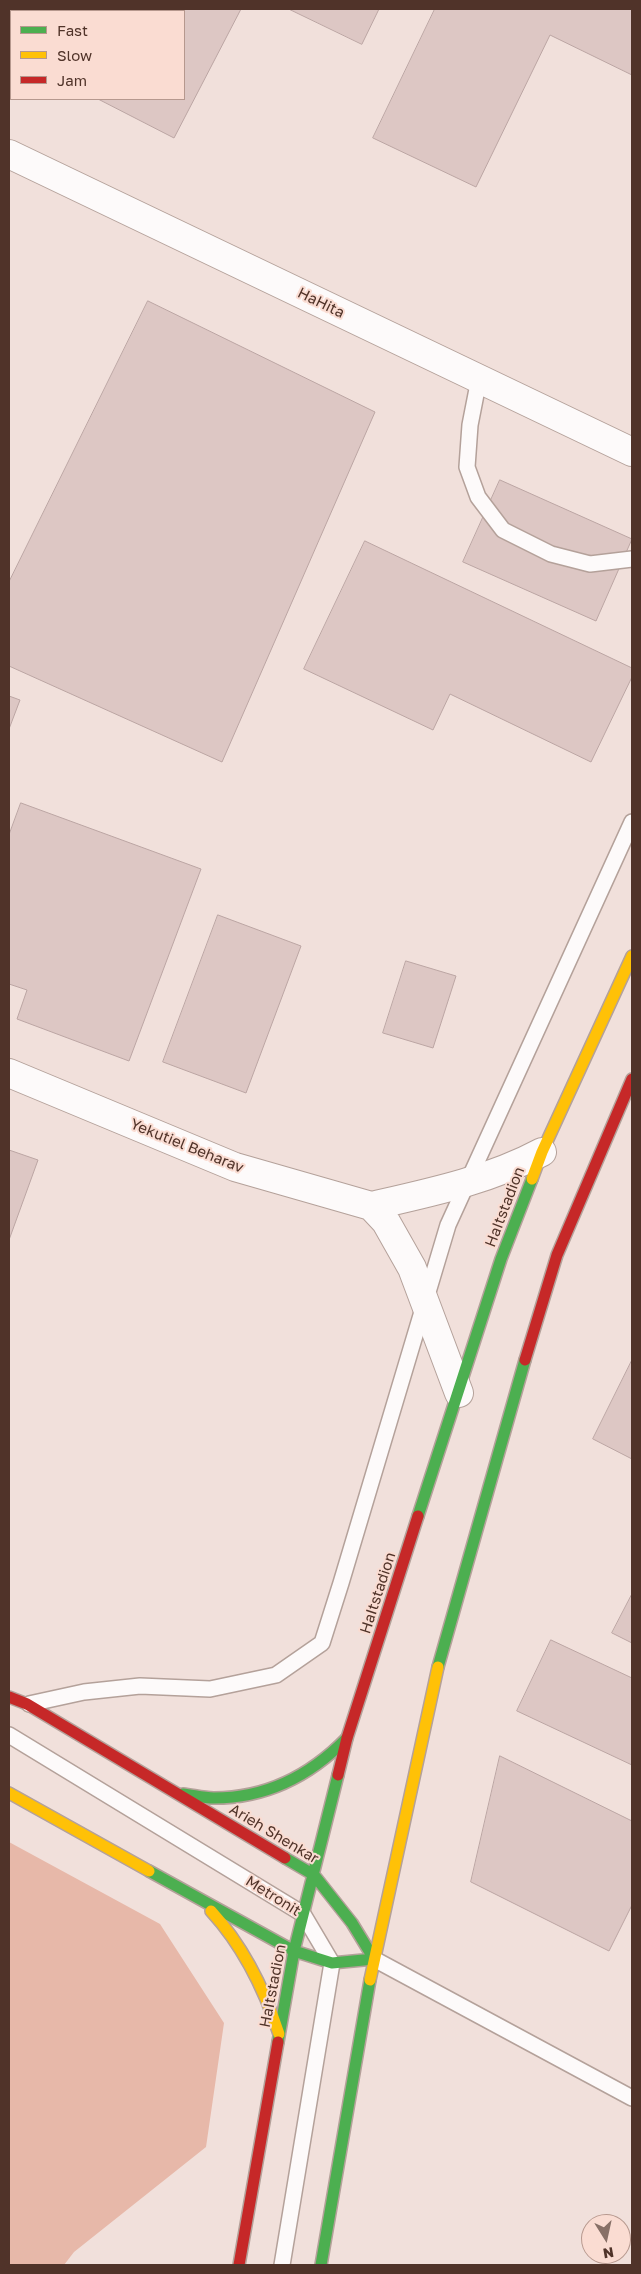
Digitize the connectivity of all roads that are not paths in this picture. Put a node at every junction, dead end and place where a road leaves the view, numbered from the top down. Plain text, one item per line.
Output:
1 (9, 154) edge
2 (479, 379) junction
3 (632, 452) edge
4 (632, 559) edge
5 (632, 822) edge
6 (632, 956) edge
7 (9, 1073) edge
8 (632, 1079) edge
9 (542, 1152) junction
10 (469, 1180) junction
11 (371, 1206) junction
12 (426, 1305) junction
13 (459, 1393) junction
14 (9, 1697) edge
15 (27, 1704) junction
16 (9, 1735) edge
17 (347, 1738) junction
18 (9, 1793) edge
19 (177, 1793) junction
20 (314, 1875) junction
21 (197, 1898) junction
22 (304, 1914) junction
23 (294, 1950) junction
24 (374, 1959) junction
25 (332, 1963) junction
26 (279, 2034) junction
27 (632, 2098) edge
28 (239, 2265) edge
29 (282, 2265) edge
30 (321, 2265) edge

1 - 2 street, HaHita
2 - 3 street, HaHita
2 - 4 lane
5 - 10 lane
6 - 9 main road, HaItstadion
7 - 11 street, Yekutiel Beharav
8 - 24 main road
9 - 10 street
9 - 13 main road, HaItstadion
10 - 11 street
10 - 12 lane
11 - 12 street
12 - 13 street
12 - 15 lane
13 - 17 main road, HaItstadion
14 - 15 main road, Arieh Shenkar
15 - 19 main road, Arieh Shenkar
16 - 22 lane, Metronit
17 - 19 main road
17 - 20 main road, HaItstadion
18 - 21 main road
19 - 20 main road, Arieh Shenkar
20 - 22 main road, HaItstadion
20 - 24 main road, Arieh Shenkar
21 - 23 main road
21 - 26 main road
22 - 23 main road, HaItstadion
22 - 25 lane, Metronit
23 - 25 main road
23 - 26 main road, HaItstadion
24 - 25 main road
24 - 27 lane
24 - 30 main road
25 - 29 lane
26 - 28 main road, HaItstadion

